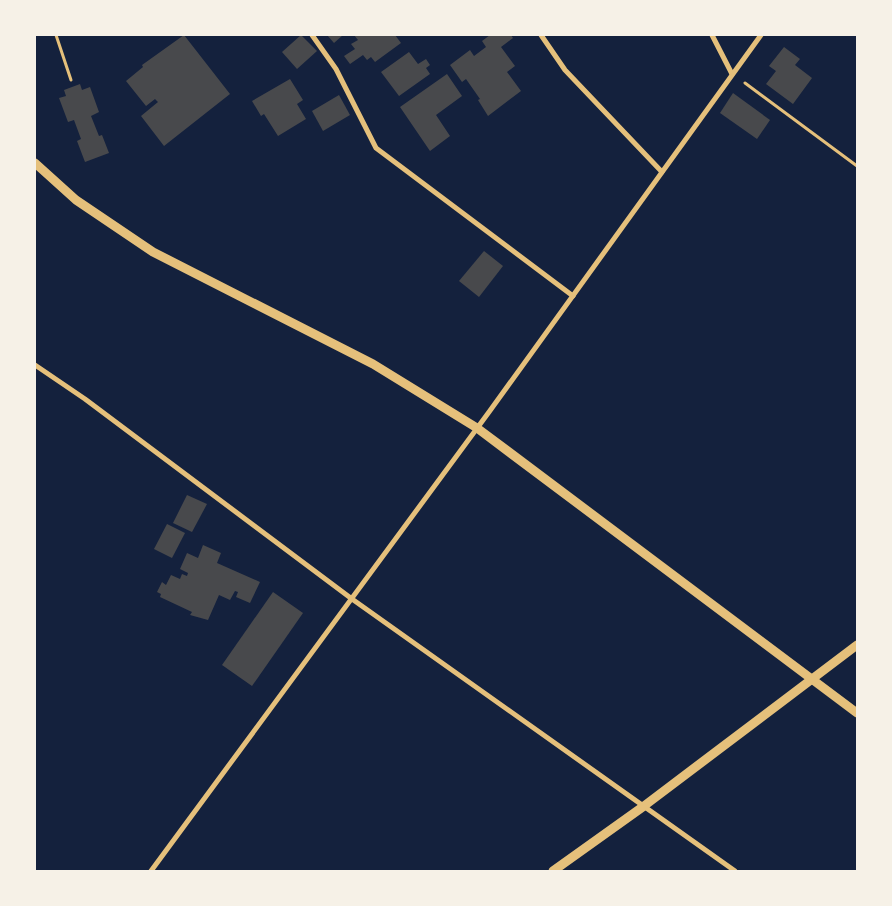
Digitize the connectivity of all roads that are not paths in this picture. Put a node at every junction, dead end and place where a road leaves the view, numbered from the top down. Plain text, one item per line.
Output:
1 (312, 35) edge
2 (541, 35) edge
3 (712, 35) edge
4 (761, 35) edge
5 (732, 74) junction
6 (35, 163) edge
7 (662, 172) junction
8 (573, 296) junction
9 (35, 365) edge
10 (477, 428) junction
11 (352, 599) junction
12 (857, 645) edge
13 (810, 679) junction
14 (857, 713) edge
15 (644, 806) junction
16 (151, 871) edge
17 (554, 871) edge
18 (735, 871) edge

1 - 8 street
2 - 7 street
3 - 5 street
4 - 5 street
5 - 7 street
6 - 10 street
7 - 8 street
8 - 10 street
9 - 11 street
10 - 11 street
10 - 13 street
11 - 15 street
11 - 16 street
12 - 13 street
13 - 14 street
13 - 15 street
15 - 17 street
15 - 18 street

